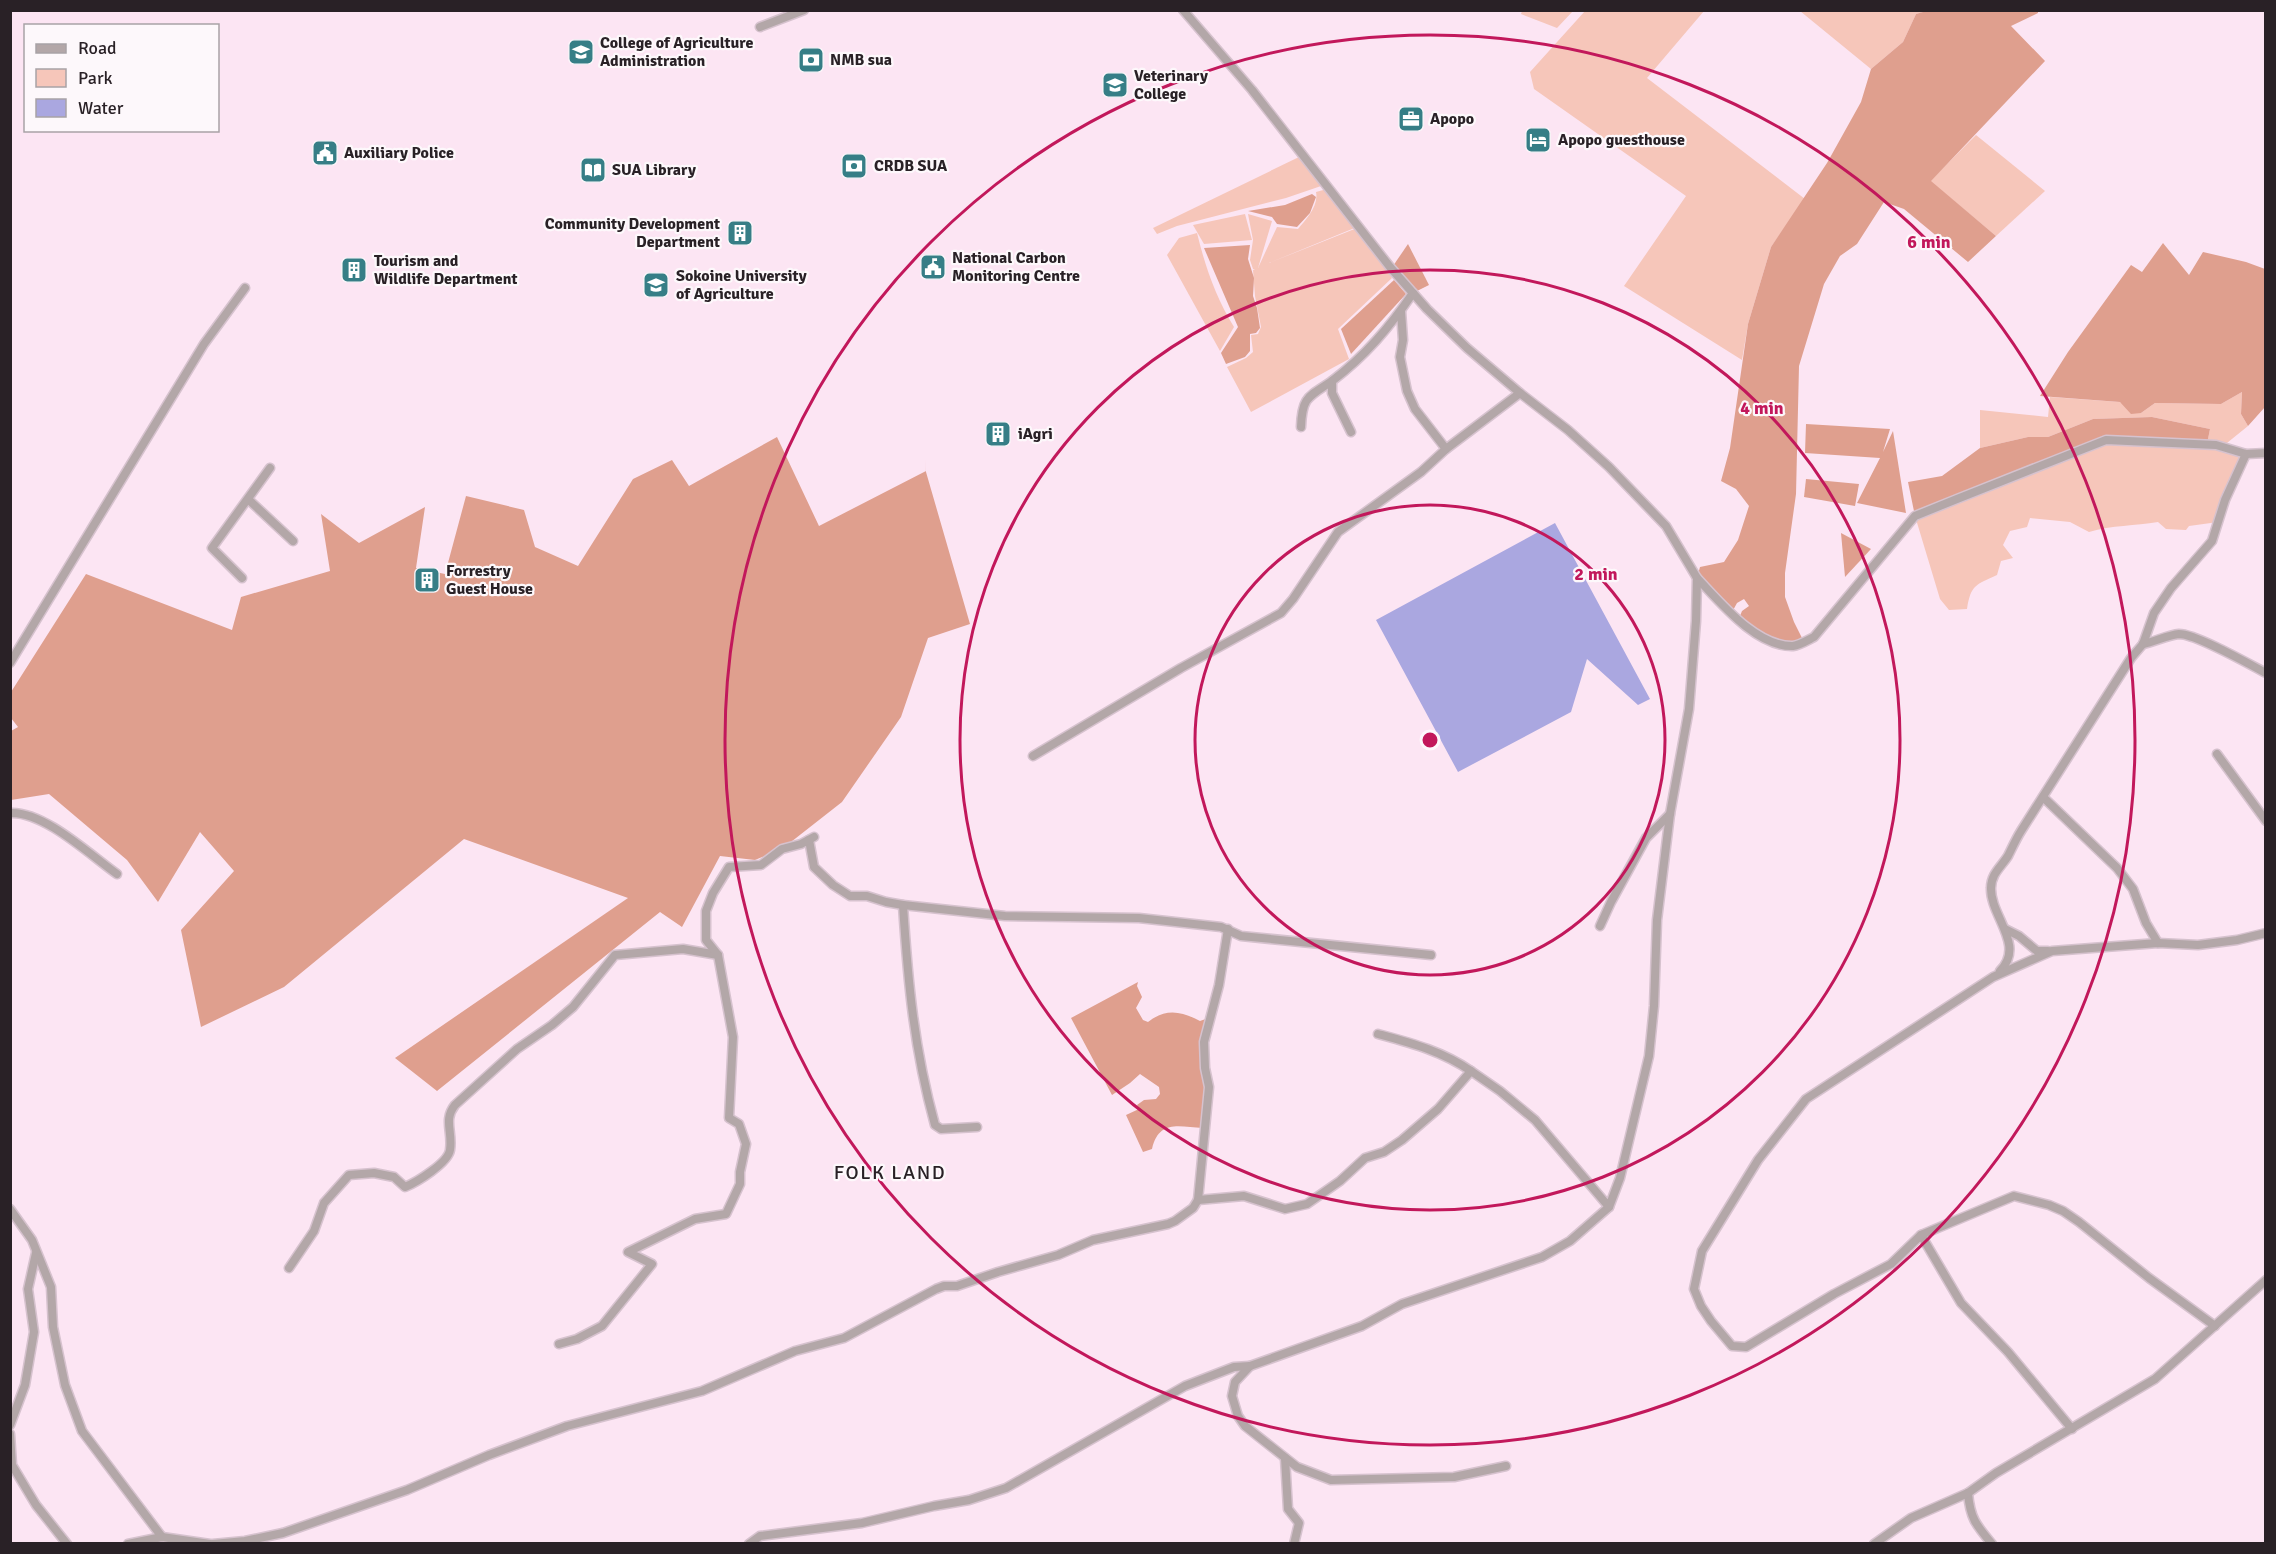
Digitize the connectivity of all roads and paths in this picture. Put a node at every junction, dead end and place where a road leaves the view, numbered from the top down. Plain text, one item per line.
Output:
1 (804, 10) edge
2 (1184, 10) edge
3 (760, 27) dead end
4 (245, 288) dead end
5 (1413, 293) junction
6 (1401, 310) junction
7 (1332, 381) junction
8 (1520, 393) junction
9 (1301, 427) dead end
10 (1351, 432) dead end
11 (1446, 448) junction
12 (2265, 453) edge
13 (2246, 454) junction
14 (270, 468) dead end
15 (249, 500) junction
16 (293, 541) dead end
17 (243, 578) dead end
18 (1697, 578) junction
19 (2143, 644) junction
20 (10, 663) edge
21 (2265, 673) edge
22 (2217, 754) dead end
23 (1033, 756) dead end
24 (2043, 797) junction
25 (10, 813) edge
26 (1670, 814) junction
27 (2265, 821) edge
28 (117, 874) dead end
29 (903, 905) junction
30 (1600, 926) dead end
31 (1228, 929) junction
32 (2005, 929) junction
33 (2265, 933) edge
34 (2158, 943) junction
35 (2052, 951) junction
36 (718, 955) junction
37 (1431, 955) dead end
38 (1994, 977) junction
39 (1378, 1034) dead end
40 (1471, 1071) junction
41 (977, 1127) dead end
42 (1198, 1200) junction
43 (1609, 1207) junction
44 (10, 1209) edge
45 (1921, 1236) junction
46 (36, 1252) junction
47 (289, 1268) dead end
48 (2265, 1280) edge
49 (2215, 1326) junction
50 (559, 1344) dead end
51 (1250, 1366) junction
52 (10, 1425) edge
53 (2072, 1429) junction
54 (10, 1434) edge
55 (1285, 1458) junction
56 (1506, 1466) dead end
57 (1968, 1493) junction
58 (162, 1537) junction
59 (67, 1544) edge
60 (128, 1544) edge
61 (212, 1544) edge
62 (749, 1544) edge
63 (1294, 1544) edge
64 (1874, 1544) edge
65 (1992, 1544) edge

1 - 3 street
2 - 5 street
4 - 20 street
5 - 6 street
5 - 8 street
6 - 7 street
6 - 11 street
7 - 9 street
7 - 10 street
8 - 11 street
8 - 18 street
11 - 23 street
12 - 13 street
13 - 18 street
13 - 19 street
14 - 15 street
15 - 16 street
15 - 17 street
18 - 26 street
19 - 21 street
19 - 24 street
22 - 27 street
24 - 32 street
24 - 34 street
25 - 28 street
26 - 30 street
26 - 43 street
29 - 31 street
29 - 36 street
29 - 41 street
31 - 37 street
31 - 42 street
32 - 35 street
32 - 38 street
33 - 34 street
34 - 35 street
35 - 38 street
36 - 47 street
36 - 50 street
38 - 45 street
39 - 40 street
40 - 42 street
40 - 43 street
42 - 61 street
43 - 51 street
44 - 46 street
45 - 49 street
45 - 53 street
46 - 52 street
46 - 58 street
48 - 49 street
49 - 53 street
51 - 55 street
51 - 62 street
53 - 57 street
54 - 59 street
55 - 56 street
55 - 63 street
57 - 64 street
57 - 65 street
58 - 60 street
58 - 61 street

